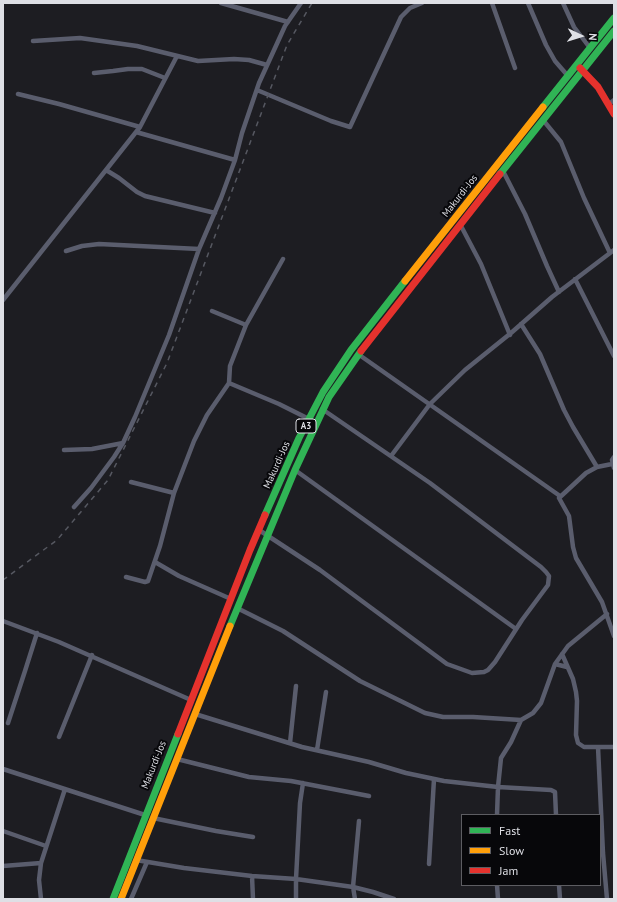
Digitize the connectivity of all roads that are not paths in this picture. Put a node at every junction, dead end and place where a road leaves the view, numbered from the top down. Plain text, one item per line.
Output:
1 (221, 3) edge
2 (301, 3) edge
3 (419, 3) edge
4 (492, 3) edge
5 (528, 3) edge
6 (563, 3) edge
7 (614, 18) edge
8 (288, 22) junction
9 (614, 31) edge
10 (33, 40) dead end
11 (590, 48) junction
12 (177, 56) junction
13 (267, 65) junction
14 (577, 65) junction
15 (515, 68) dead end
16 (583, 71) junction
17 (94, 73) dead end
18 (568, 76) junction
19 (166, 78) junction
20 (256, 90) junction
21 (18, 94) dead end
22 (612, 102) edge
23 (614, 114) edge
24 (543, 120) junction
25 (140, 127) junction
26 (136, 132) junction
27 (235, 160) junction
28 (106, 170) junction
29 (502, 171) junction
30 (215, 213) junction
31 (460, 224) junction
32 (199, 249) junction
33 (66, 251) dead end
34 (612, 251) edge
35 (283, 259) dead end
36 (575, 279) junction
37 (559, 292) junction
38 (3, 300) edge
39 (212, 311) dead end
40 (522, 324) junction
41 (246, 325) junction
42 (510, 335) junction
43 (358, 354) junction
44 (614, 356) edge
45 (229, 384) junction
46 (430, 404) junction
47 (322, 409) junction
48 (309, 419) junction
49 (123, 443) junction
50 (64, 450) dead end
51 (391, 456) junction
52 (614, 457) edge
53 (597, 466) junction
54 (613, 466) edge
55 (295, 470) junction
56 (131, 482) dead end
57 (174, 493) junction
58 (560, 496) junction
59 (74, 507) dead end
60 (259, 530) junction
61 (268, 535) junction
62 (155, 562) junction
63 (126, 577) dead end
64 (230, 599) junction
65 (237, 608) junction
66 (607, 614) junction
67 (3, 621) edge
68 (516, 629) junction
69 (36, 633) junction
70 (614, 636) edge
71 (562, 654) junction
72 (92, 656) junction
73 (555, 664) junction
74 (567, 667) junction
75 (296, 686) dead end
76 (326, 692) dead end
77 (191, 700) junction
78 (195, 714) junction
79 (521, 720) junction
80 (8, 723) dead end
81 (59, 737) dead end
82 (290, 743) junction
83 (614, 747) edge
84 (598, 748) junction
85 (317, 750) junction
86 (176, 759) junction
87 (3, 769) edge
88 (434, 779) junction
89 (303, 783) junction
90 (498, 787) junction
91 (65, 790) junction
92 (369, 796) dead end
93 (497, 814) edge
94 (556, 814) edge
95 (145, 815) junction
96 (153, 818) junction
97 (359, 821) dead end
98 (3, 831) edge
99 (254, 837) dead end
100 (46, 846) junction
101 (136, 860) junction
102 (146, 862) junction
103 (41, 863) junction
104 (429, 864) dead end
105 (3, 866) edge
106 (252, 876) junction
107 (296, 879) junction
108 (497, 886) edge
109 (559, 886) edge
110 (353, 887) junction
111 (41, 899) edge
112 (113, 899) edge
113 (121, 899) edge
114 (131, 899) edge
115 (254, 899) edge
116 (296, 899) edge
117 (355, 899) edge
118 (394, 899) edge
119 (498, 899) edge
120 (560, 899) edge
121 (607, 899) edge

1 - 8 street
2 - 8 street
3 - 20 street
4 - 15 street
5 - 18 street
6 - 11 street
7 - 11 main road, Makurdi-Jos / A3
8 - 13 street
9 - 16 main road, Makurdi-Jos / A3
10 - 12 street
11 - 14 main road, Makurdi-Jos / A3
12 - 13 street
12 - 19 street
13 - 20 street
14 - 16 main road
14 - 18 main road, Makurdi-Jos / A3
16 - 22 main road
16 - 24 main road, Makurdi-Jos / A3
17 - 19 street
18 - 48 main road, Makurdi-Jos / A3
19 - 25 street
20 - 27 street
21 - 25 street
22 - 23 main road
24 - 29 main road, Makurdi-Jos / A3
24 - 34 street
25 - 26 street
26 - 27 street
26 - 28 street
27 - 30 street
28 - 30 street
28 - 38 street
29 - 31 main road, Makurdi-Jos / A3
29 - 37 street
30 - 32 street
31 - 42 street
31 - 43 main road, Makurdi-Jos / A3
32 - 33 street
32 - 49 street
34 - 36 street
35 - 41 street
36 - 37 street
36 - 44 street
37 - 40 street
39 - 41 street
40 - 42 street
40 - 53 street
41 - 45 street
42 - 46 street
43 - 46 street
43 - 47 main road, Makurdi-Jos / A3
45 - 48 street
45 - 57 street
46 - 51 street
46 - 58 street
47 - 51 street
47 - 55 main road, Makurdi-Jos / A3
48 - 60 main road, Makurdi-Jos / A3
49 - 50 street
49 - 59 street
51 - 68 street
52 - 54 street
53 - 54 street
53 - 58 street
55 - 61 main road, Makurdi-Jos / A3
55 - 68 street
56 - 57 street
57 - 62 street
58 - 66 street
60 - 61 street
60 - 64 main road, Makurdi-Jos / A3
61 - 65 main road, Makurdi-Jos / A3
61 - 68 street
62 - 63 street
62 - 64 street
64 - 77 main road, Makurdi-Jos / A3
65 - 78 main road, Makurdi-Jos / A3
65 - 79 street
66 - 70 street
66 - 71 street
67 - 69 street
69 - 72 street
69 - 80 street
71 - 73 street
71 - 74 street
72 - 77 street
72 - 81 street
73 - 74 street
73 - 79 street
74 - 84 street
75 - 82 street
76 - 85 street
77 - 95 main road, Makurdi-Jos / A3
78 - 82 street
78 - 86 main road, Makurdi-Jos / A3
79 - 90 street
82 - 85 street
83 - 84 street
84 - 121 street
85 - 88 street
86 - 89 street
86 - 96 main road, Makurdi-Jos / A3
87 - 91 street
88 - 90 street
88 - 104 street
89 - 92 street
89 - 107 street
90 - 93 street
90 - 94 street
91 - 95 street
91 - 100 street
95 - 112 main road, Makurdi-Jos / A3
96 - 99 street
96 - 101 main road, Makurdi-Jos / A3
97 - 110 street
98 - 100 street
100 - 103 street
101 - 102 street
101 - 113 main road, Makurdi-Jos / A3
102 - 106 street
102 - 114 street
103 - 105 street
103 - 111 street
106 - 107 street
106 - 115 street
107 - 110 street
107 - 116 street
108 - 119 street
109 - 120 street
110 - 117 street
110 - 118 street

